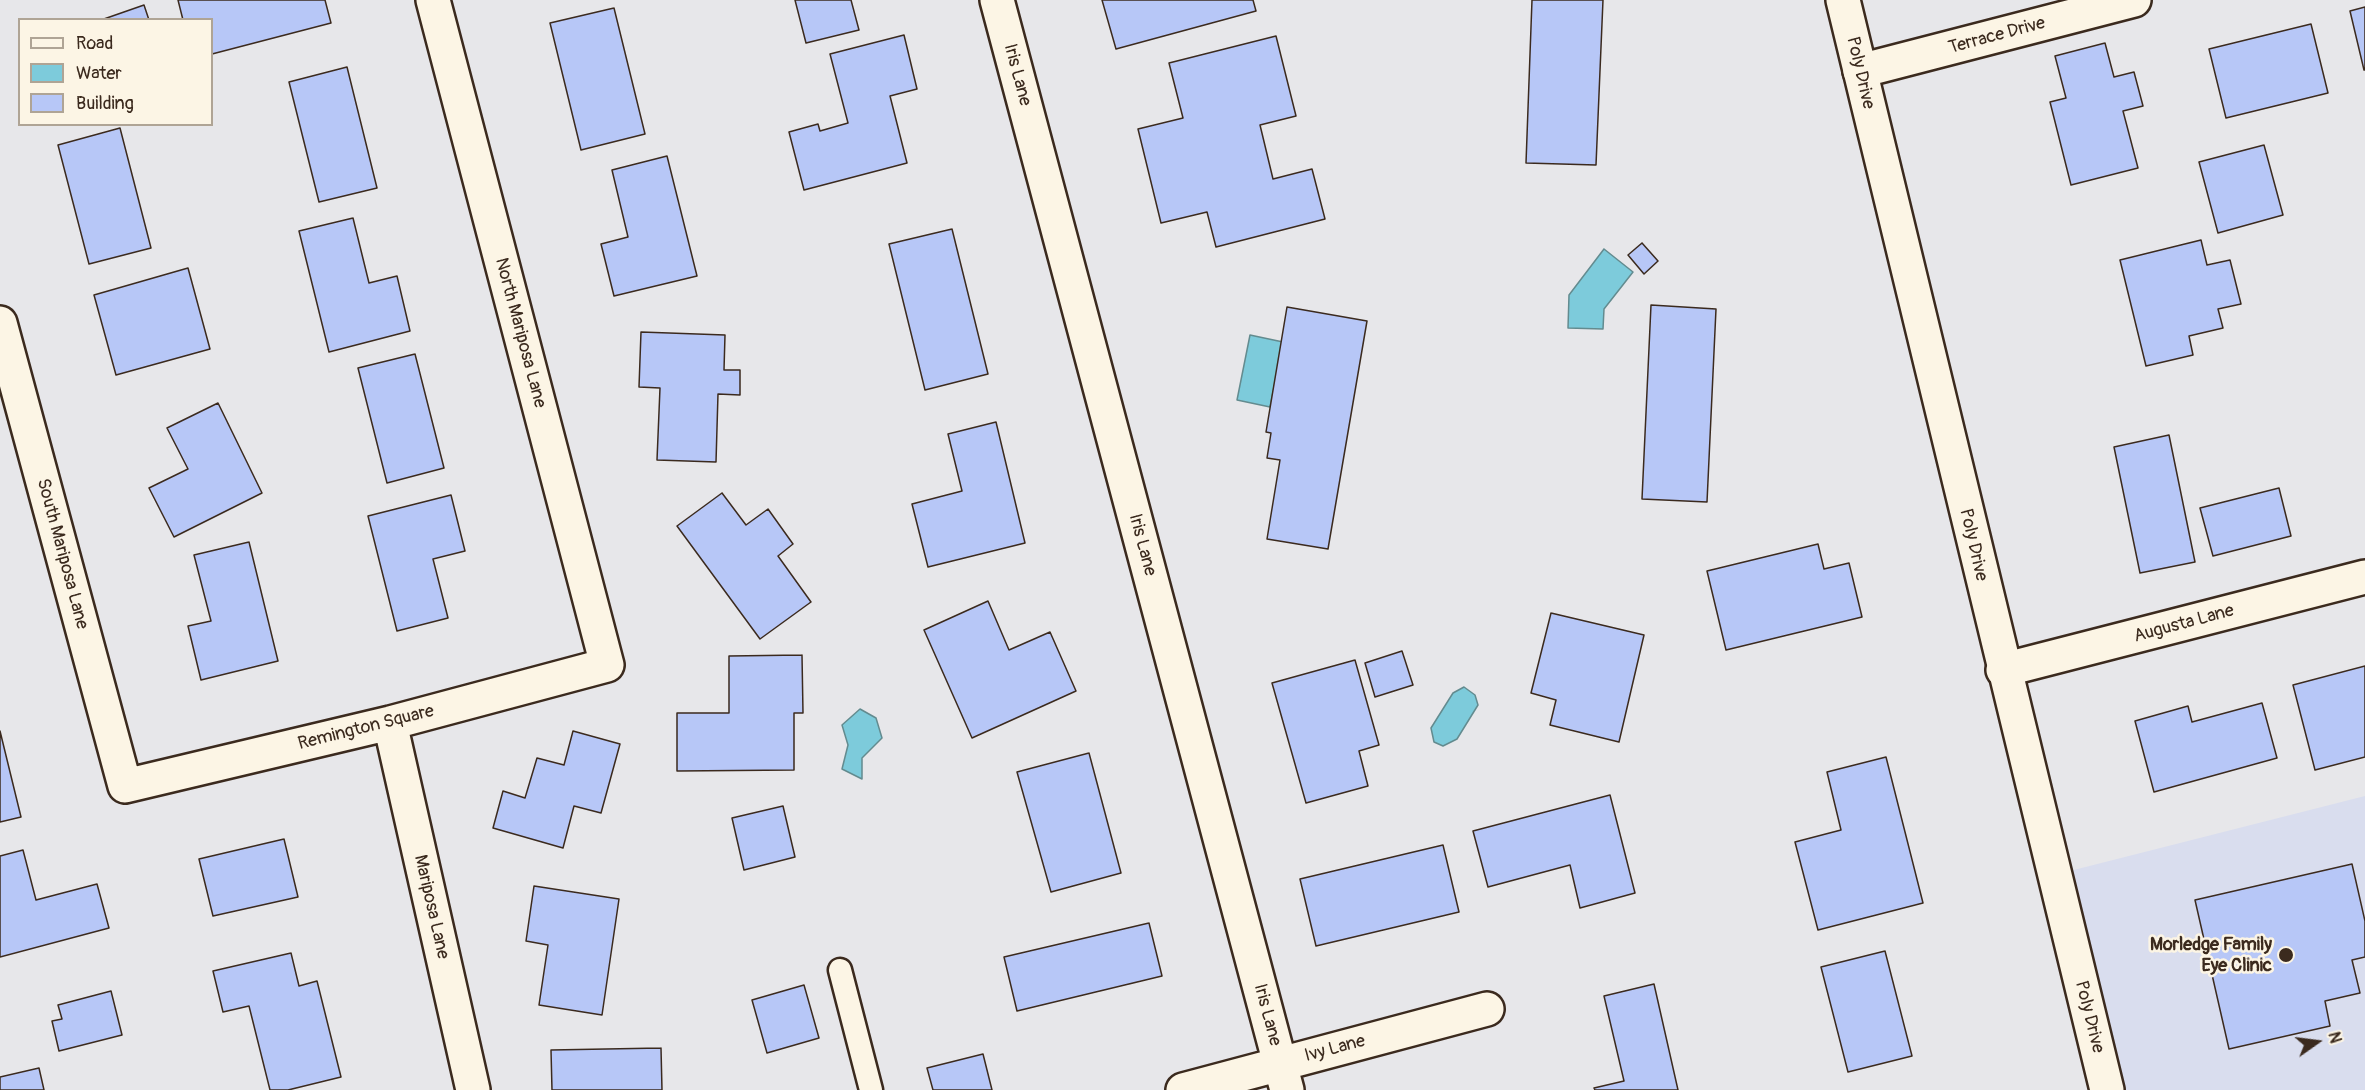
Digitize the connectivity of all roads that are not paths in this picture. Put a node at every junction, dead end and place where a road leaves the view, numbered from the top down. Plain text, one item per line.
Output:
1 (434, 0) edge
2 (997, 0) edge
3 (1843, 0) edge
4 (2134, 0) edge
5 (1860, 71) junction
6 (0, 323) edge
7 (2365, 577) edge
8 (607, 665) joint
9 (2003, 670) junction
10 (390, 723) junction
11 (124, 786) joint
12 (840, 970) dead end
13 (1487, 1009) dead end
14 (1284, 1077) edge
15 (473, 1090) edge
16 (871, 1090) edge
17 (1183, 1090) edge
18 (2107, 1090) edge

1 - 8 street, North Mariposa Lane
2 - 14 street, Iris Lane
3 - 5 street, Poly Drive
4 - 5 street, Terrace Drive
5 - 9 street, Poly Drive
6 - 11 street, South Mariposa Lane
7 - 9 street, Augusta Lane
8 - 10 street, Remington Square
9 - 18 street, Poly Drive
10 - 11 street, Remington Square
10 - 15 street, Mariposa Lane
12 - 16 lane
13 - 14 street, Ivy Lane
14 - 17 street, Ivy Lane

